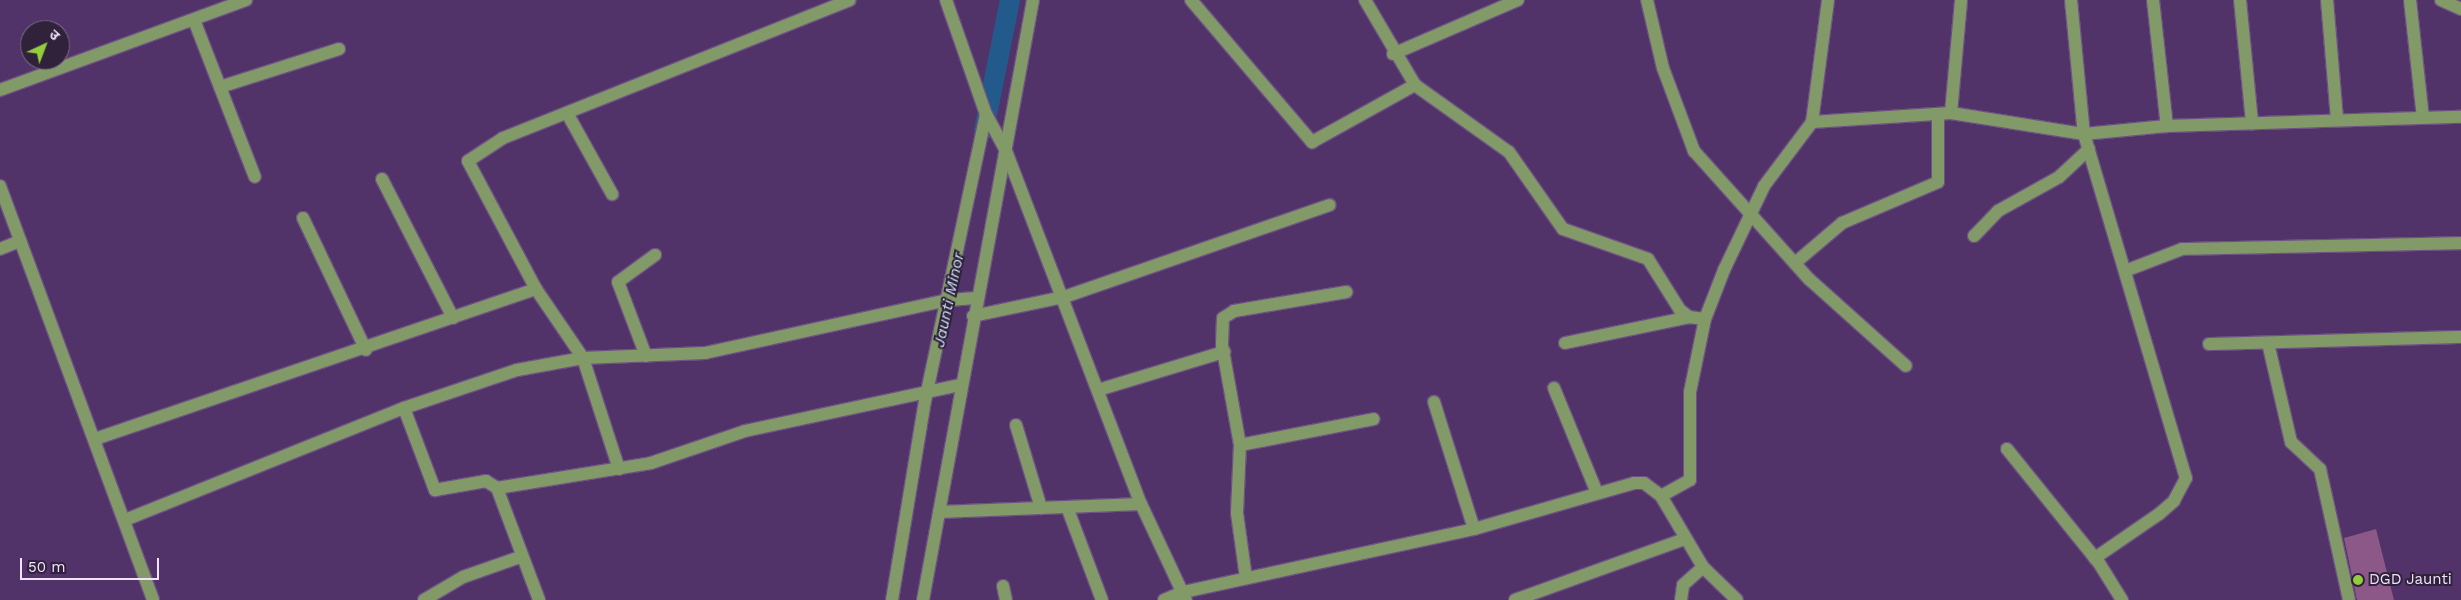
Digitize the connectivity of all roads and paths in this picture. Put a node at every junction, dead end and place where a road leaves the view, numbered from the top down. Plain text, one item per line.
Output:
1 (246, 0) edge
2 (850, 0) edge
3 (946, 0) edge
4 (1033, 0) edge
5 (1191, 0) edge
6 (1365, 0) edge
7 (1518, 0) edge
8 (1647, 0) edge
9 (1828, 0) edge
10 (1961, 0) edge
11 (2071, 0) edge
12 (2153, 0) edge
13 (2240, 0) edge
14 (2327, 0) edge
15 (2410, 0) edge
16 (2441, 0) edge
17 (2461, 9) edge
18 (194, 20) junction
19 (338, 49) dead end
20 (1394, 54) junction
21 (1415, 85) junction
22 (220, 87) junction
23 (0, 90) edge
24 (567, 113) junction
25 (1944, 113) junction
26 (2423, 117) junction
27 (2461, 117) edge
28 (988, 118) junction
29 (2337, 120) junction
30 (1812, 122) junction
31 (2252, 123) junction
32 (2166, 126) junction
33 (2084, 134) junction
34 (2089, 149) junction
35 (1006, 151) junction
36 (255, 177) dead end
37 (382, 179) dead end
38 (0, 186) edge
39 (612, 194) dead end
40 (1330, 205) dead end
41 (1749, 216) junction
42 (303, 218) dead end
43 (1974, 236) dead end
44 (20, 241) junction
45 (2461, 243) edge
46 (0, 249) edge
47 (655, 255) dead end
48 (1795, 263) junction
49 (2125, 271) junction
50 (536, 289) junction
51 (1346, 292) dead end
52 (1064, 297) junction
53 (961, 299) junction
54 (973, 316) junction
55 (1689, 317) junction
56 (453, 318) junction
57 (1705, 319) junction
58 (2461, 337) edge
59 (2268, 342) junction
60 (1566, 343) dead end
61 (2209, 344) dead end
62 (366, 350) junction
63 (1224, 352) junction
64 (646, 356) junction
65 (583, 358) junction
66 (1906, 366) dead end
67 (944, 386) junction
68 (1554, 388) dead end
69 (1098, 390) junction
70 (1434, 402) dead end
71 (404, 408) junction
72 (1374, 419) dead end
73 (1016, 425) dead end
74 (95, 439) junction
75 (1240, 445) junction
76 (2007, 449) dead end
77 (618, 469) junction
78 (497, 488) junction
79 (1598, 493) junction
80 (1661, 496) junction
81 (1142, 504) junction
82 (1067, 507) junction
83 (1041, 508) junction
84 (939, 512) junction
85 (125, 520) junction
86 (1474, 529) junction
87 (1684, 540) junction
88 (520, 557) junction
89 (2095, 558) junction
90 (1703, 567) junction
91 (1246, 578) junction
92 (1003, 586) dead end
93 (1184, 596) edge
94 (153, 600) edge
95 (424, 600) edge
96 (539, 600) edge
97 (892, 600) edge
98 (923, 600) edge
99 (1006, 600) edge
100 (1102, 600) edge
101 (1164, 600) edge
102 (1515, 600) edge
103 (1681, 600) edge
104 (1737, 600) edge
105 (2122, 600) edge
106 (2349, 600) edge

1 - 18 street
2 - 24 street
3 - 28 street
4 - 35 street
5 - 21 street
6 - 20 street
7 - 20 street
8 - 41 street
9 - 30 street
10 - 25 street
11 - 33 street
12 - 32 street
13 - 31 street
14 - 29 street
15 - 26 street
16 - 17 street
18 - 22 street
18 - 23 street
19 - 22 street
20 - 21 street
21 - 55 street
22 - 36 street
24 - 39 street
24 - 50 street
25 - 30 street
25 - 33 street
25 - 48 street
26 - 27 street
26 - 29 street
28 - 35 street
28 - 53 street
29 - 31 street
30 - 41 street
31 - 32 street
32 - 33 street
33 - 34 street
34 - 43 street
34 - 49 street
35 - 52 street
35 - 53 street
37 - 56 street
38 - 44 street
40 - 52 street
41 - 48 street
41 - 57 street
42 - 62 street
44 - 46 street
44 - 74 street
45 - 49 street
47 - 64 street
48 - 66 street
49 - 89 street
50 - 56 street
50 - 65 street
51 - 63 street
52 - 54 street
52 - 69 street
53 - 54 street
53 - 64 street
53 - 67 street
54 - 67 street
55 - 57 street
55 - 60 street
56 - 62 street
57 - 80 street
58 - 59 street
59 - 61 street
59 - 106 street
62 - 74 street
63 - 69 street
63 - 75 street
64 - 65 street
65 - 71 street
65 - 77 street
67 - 77 street
67 - 84 street
67 - 97 street
68 - 79 street
69 - 81 street
70 - 86 street
71 - 78 street
71 - 85 street
72 - 75 street
73 - 83 street
74 - 85 street
75 - 91 street
76 - 89 street
77 - 78 street
78 - 88 street
79 - 80 street
79 - 86 street
80 - 87 street
81 - 82 street
81 - 93 street
82 - 83 street
82 - 100 street
83 - 84 street
84 - 98 street
85 - 94 street
86 - 91 street
87 - 90 street
87 - 102 street
88 - 95 street
88 - 96 street
89 - 105 street
90 - 103 street
90 - 104 street
91 - 93 street
92 - 99 street
93 - 101 street

